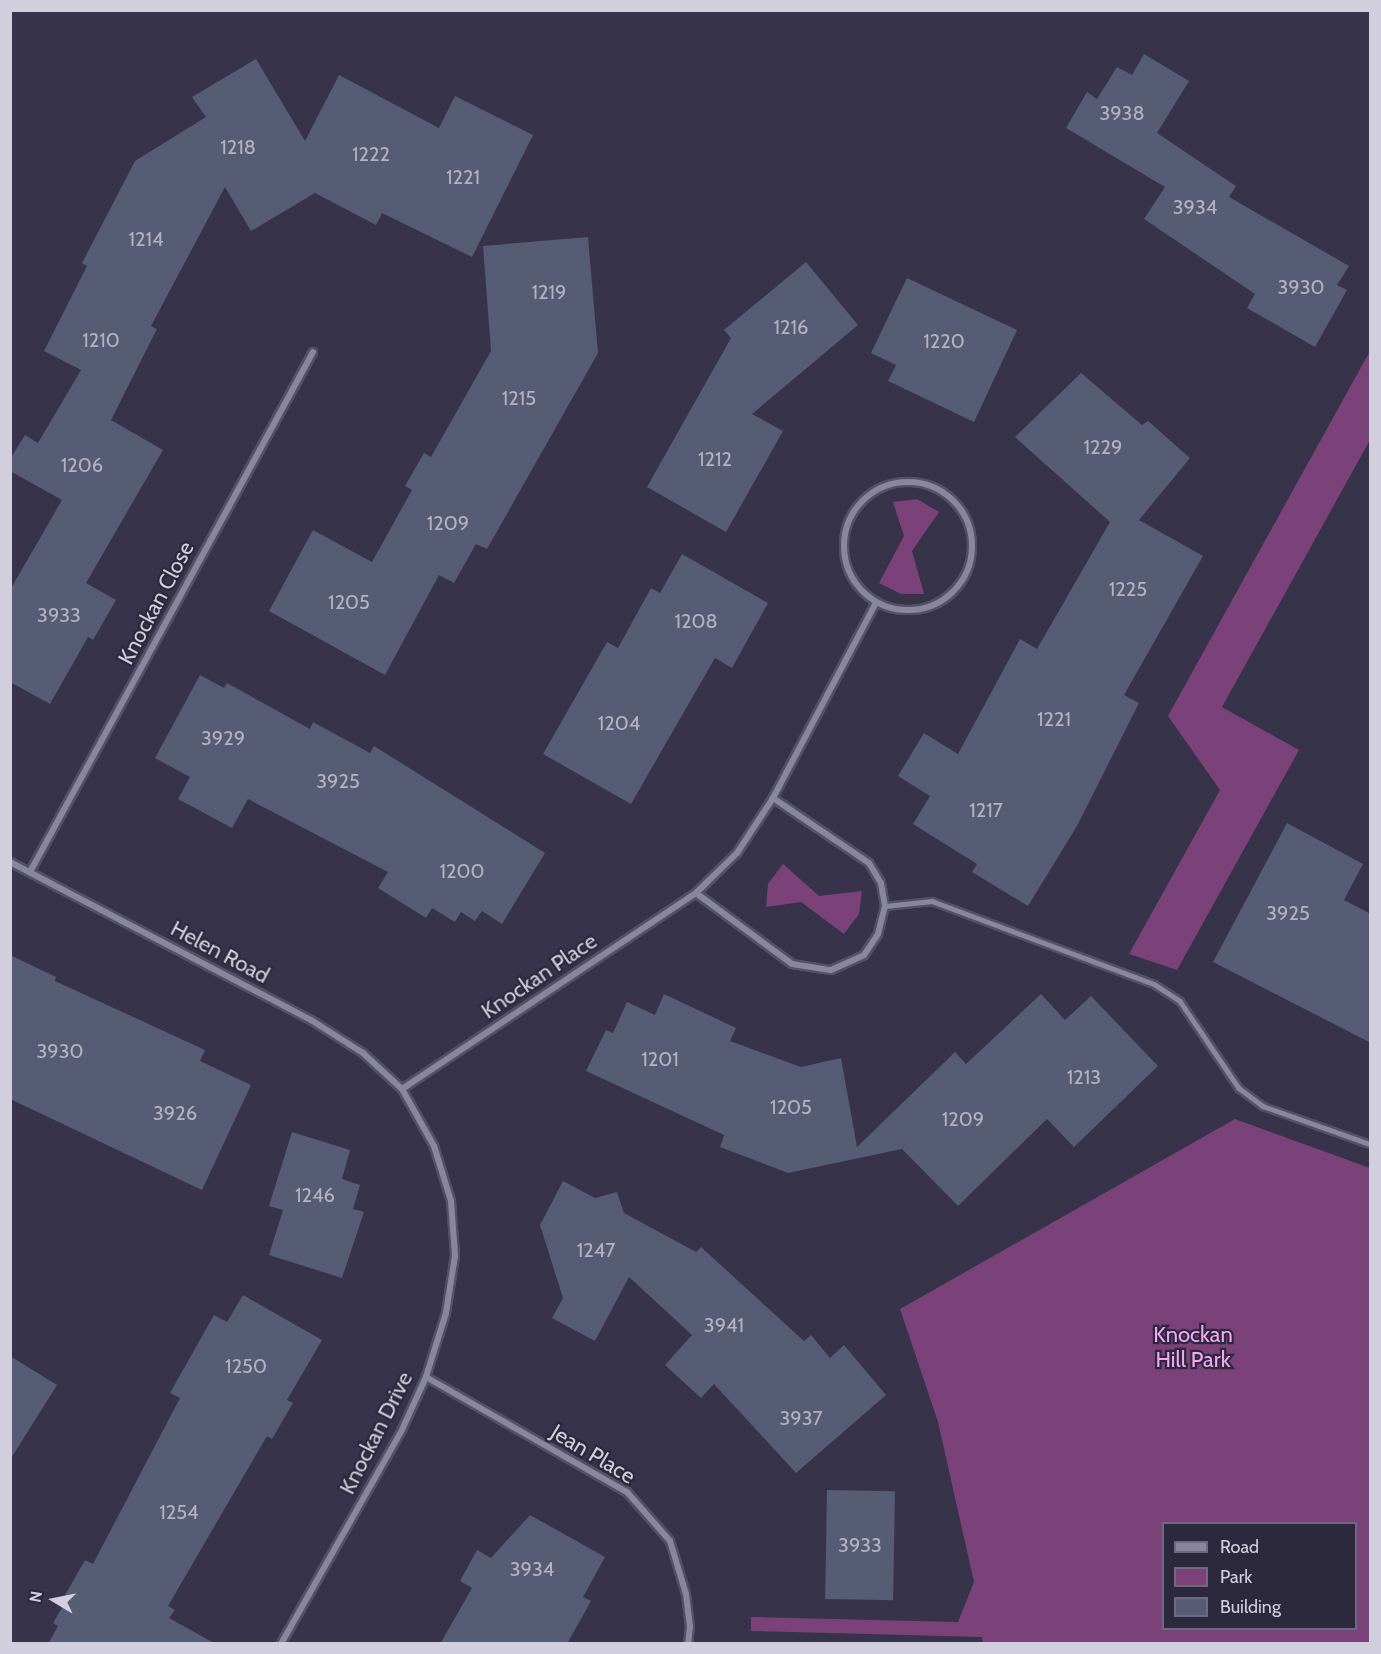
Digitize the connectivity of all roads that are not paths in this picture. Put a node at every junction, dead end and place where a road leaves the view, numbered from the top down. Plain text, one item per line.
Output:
1 (313, 352) dead end
2 (876, 603) junction
3 (773, 798) junction
4 (10, 862) edge
5 (30, 872) junction
6 (696, 893) junction
7 (885, 906) junction
8 (402, 1089) junction
9 (1371, 1144) edge
10 (426, 1377) junction
11 (281, 1644) edge
12 (688, 1644) edge

1 - 5 street, Knockan Close
2 - 2 street
2 - 3 street, Knockan Place
3 - 6 street, Knockan Place
3 - 7 street
4 - 5 street, Helen Road
5 - 8 street, Helen Road
6 - 7 street
6 - 8 street, Knockan Place
7 - 9 lane
8 - 10 street, Knockan Drive
10 - 11 street, Knockan Drive
10 - 12 street, Jean Place

